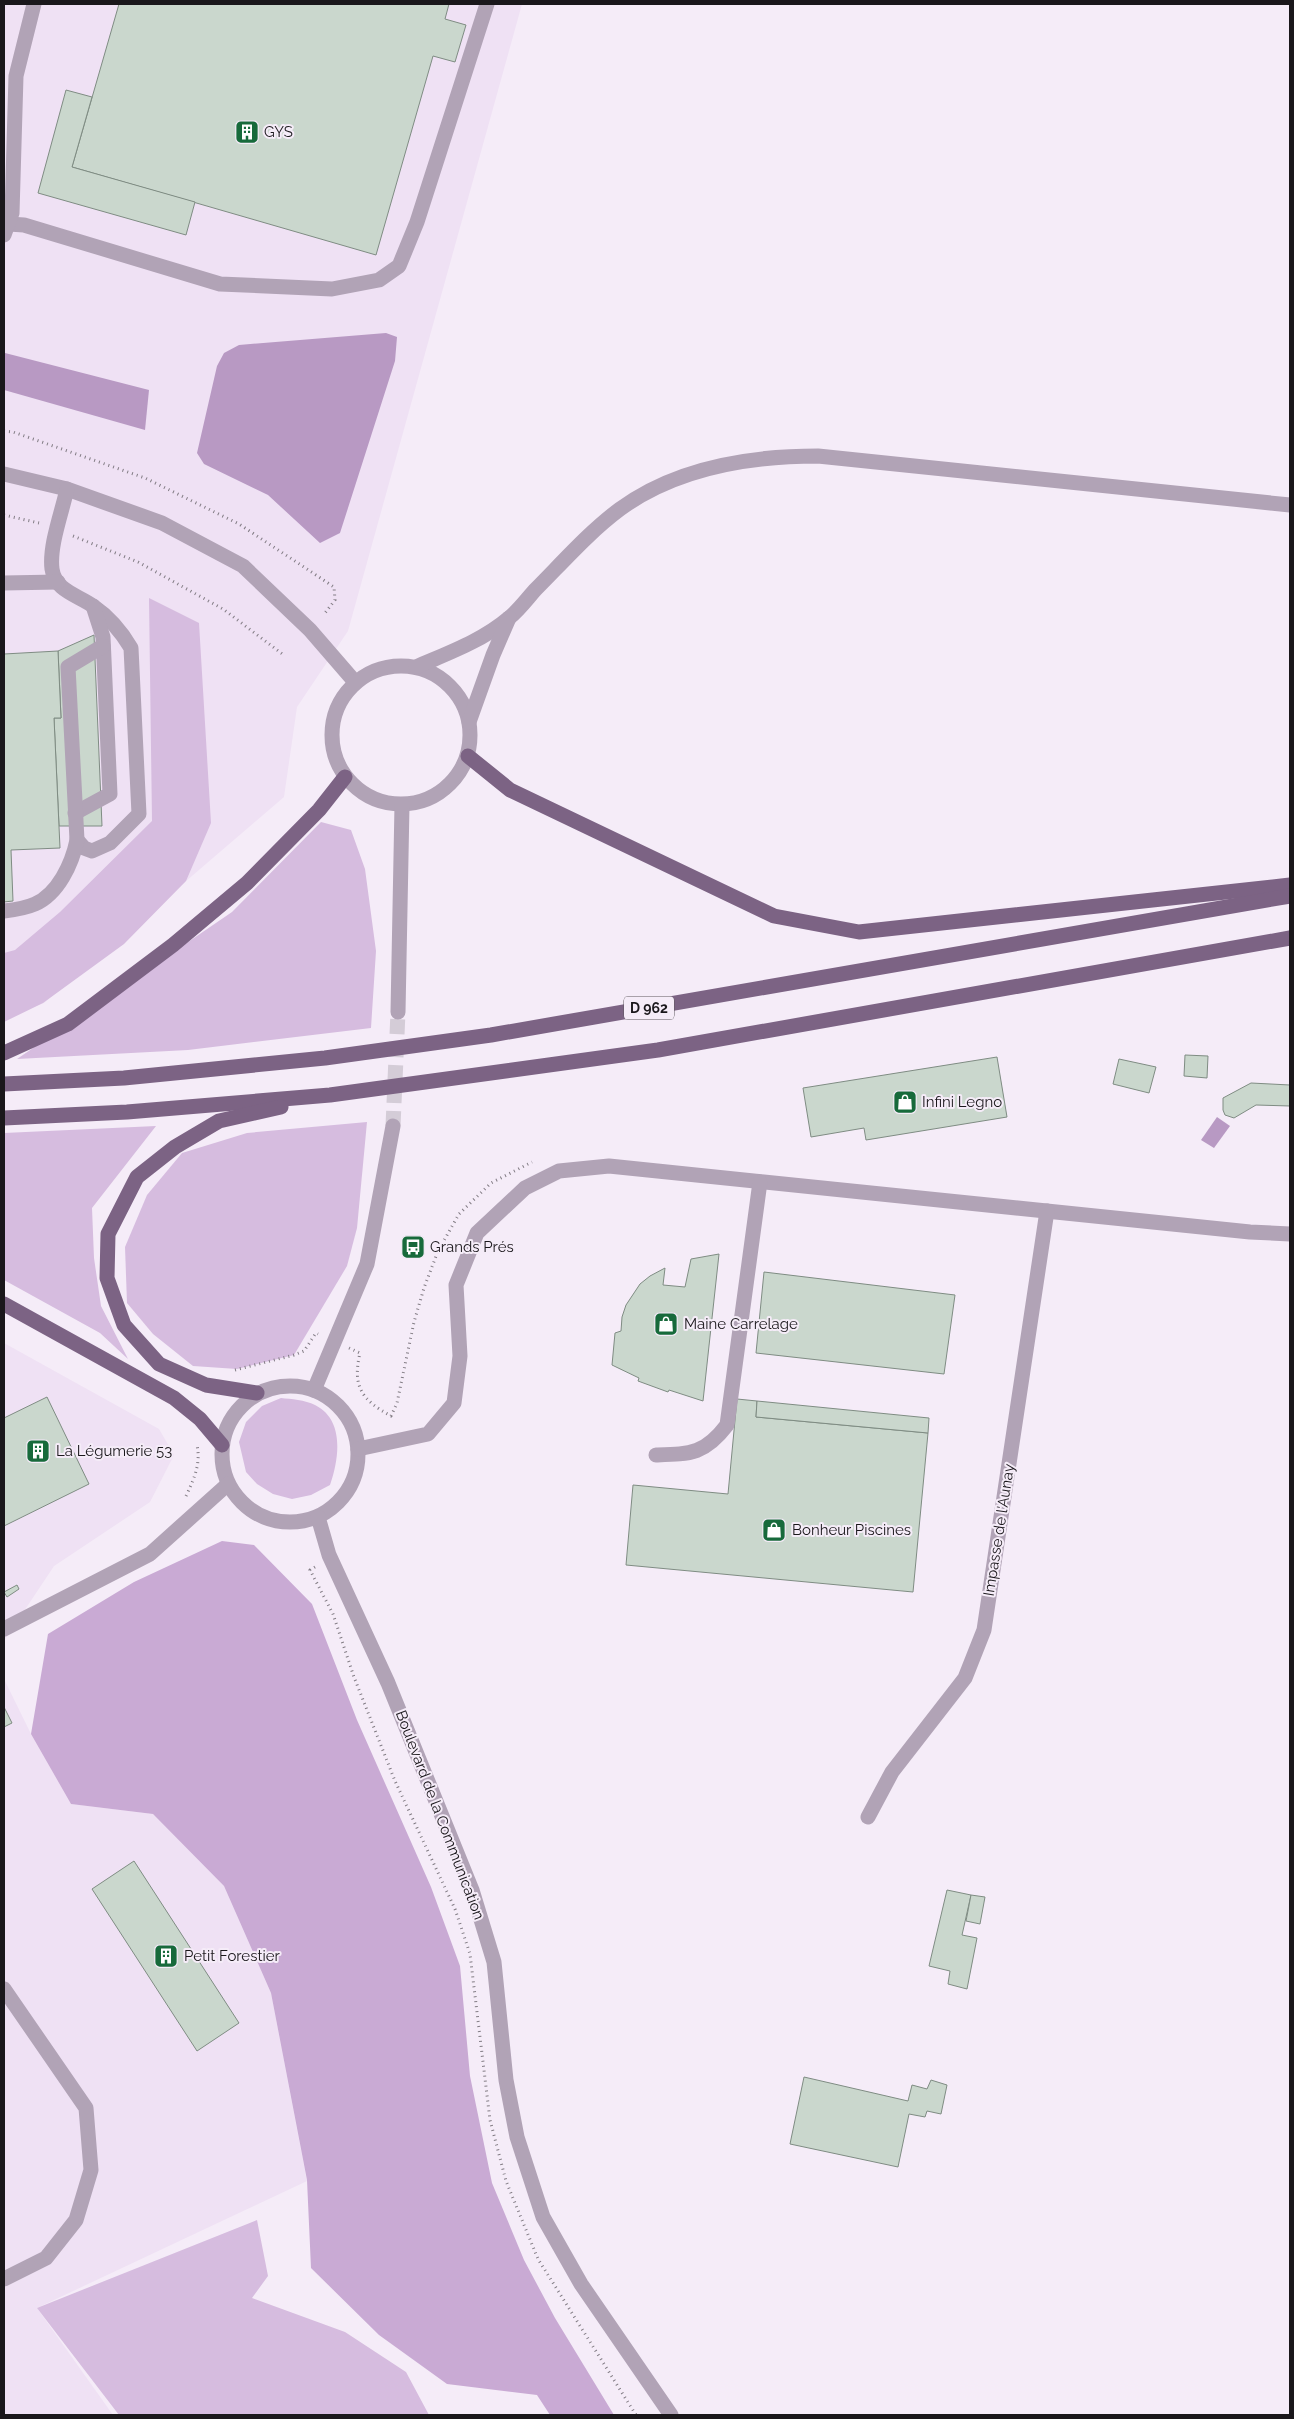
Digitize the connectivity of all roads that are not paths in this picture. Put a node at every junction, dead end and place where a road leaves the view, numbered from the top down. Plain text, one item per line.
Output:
1 (34, 4) edge
2 (486, 4) edge
3 (7, 229) edge
4 (4, 474) edge
5 (67, 489) junction
6 (1290, 504) edge
7 (58, 582) junction
8 (4, 583) edge
9 (92, 605) junction
10 (509, 618) junction
11 (103, 646) junction
12 (416, 667) junction
13 (355, 682) junction
14 (469, 722) junction
15 (468, 756) junction
16 (345, 777) junction
17 (402, 805) junction
18 (75, 813) junction
19 (76, 840) junction
20 (1290, 885) edge
21 (1290, 896) edge
22 (4, 911) edge
23 (1290, 938) edge
24 (398, 1012) tunnel mouth
25 (4, 1053) edge
26 (4, 1084) edge
27 (330, 1095) junction
28 (4, 1118) edge
29 (393, 1126) tunnel mouth
30 (760, 1182) junction
31 (1047, 1211) junction
32 (1290, 1234) edge
33 (4, 1304) edge
34 (314, 1390) junction
35 (257, 1394) junction
36 (222, 1445) junction
37 (358, 1449) junction
38 (656, 1455) dead end
39 (228, 1484) junction
40 (318, 1517) junction
41 (4, 1630) edge
42 (868, 1817) dead end
43 (4, 1989) edge
44 (4, 2279) edge
45 (671, 2415) edge

1 - 3 street
2 - 3 street
4 - 5 street
5 - 7 street
5 - 13 street
6 - 10 street
7 - 8 street
7 - 9 street
9 - 11 street
9 - 19 street
10 - 12 street
10 - 14 street
11 - 18 street
11 - 18 street
12 - 13 street
12 - 14 street
13 - 16 street
14 - 15 street
15 - 17 street
15 - 20 main road
16 - 17 street
16 - 25 main road
17 - 24 street
18 - 19 street
19 - 22 street
21 - 26 main road, D 962
23 - 27 main road
27 - 28 main road
27 - 35 main road
29 - 34 street
30 - 31 street
30 - 37 street
30 - 38 street
31 - 32 street
31 - 42 street, Impasse de l'Aunay
33 - 36 main road
34 - 35 street
34 - 37 street
35 - 36 street
36 - 39 street
37 - 40 street
39 - 40 street
39 - 41 street
40 - 45 street, Boulevard de la Communication
43 - 44 street

